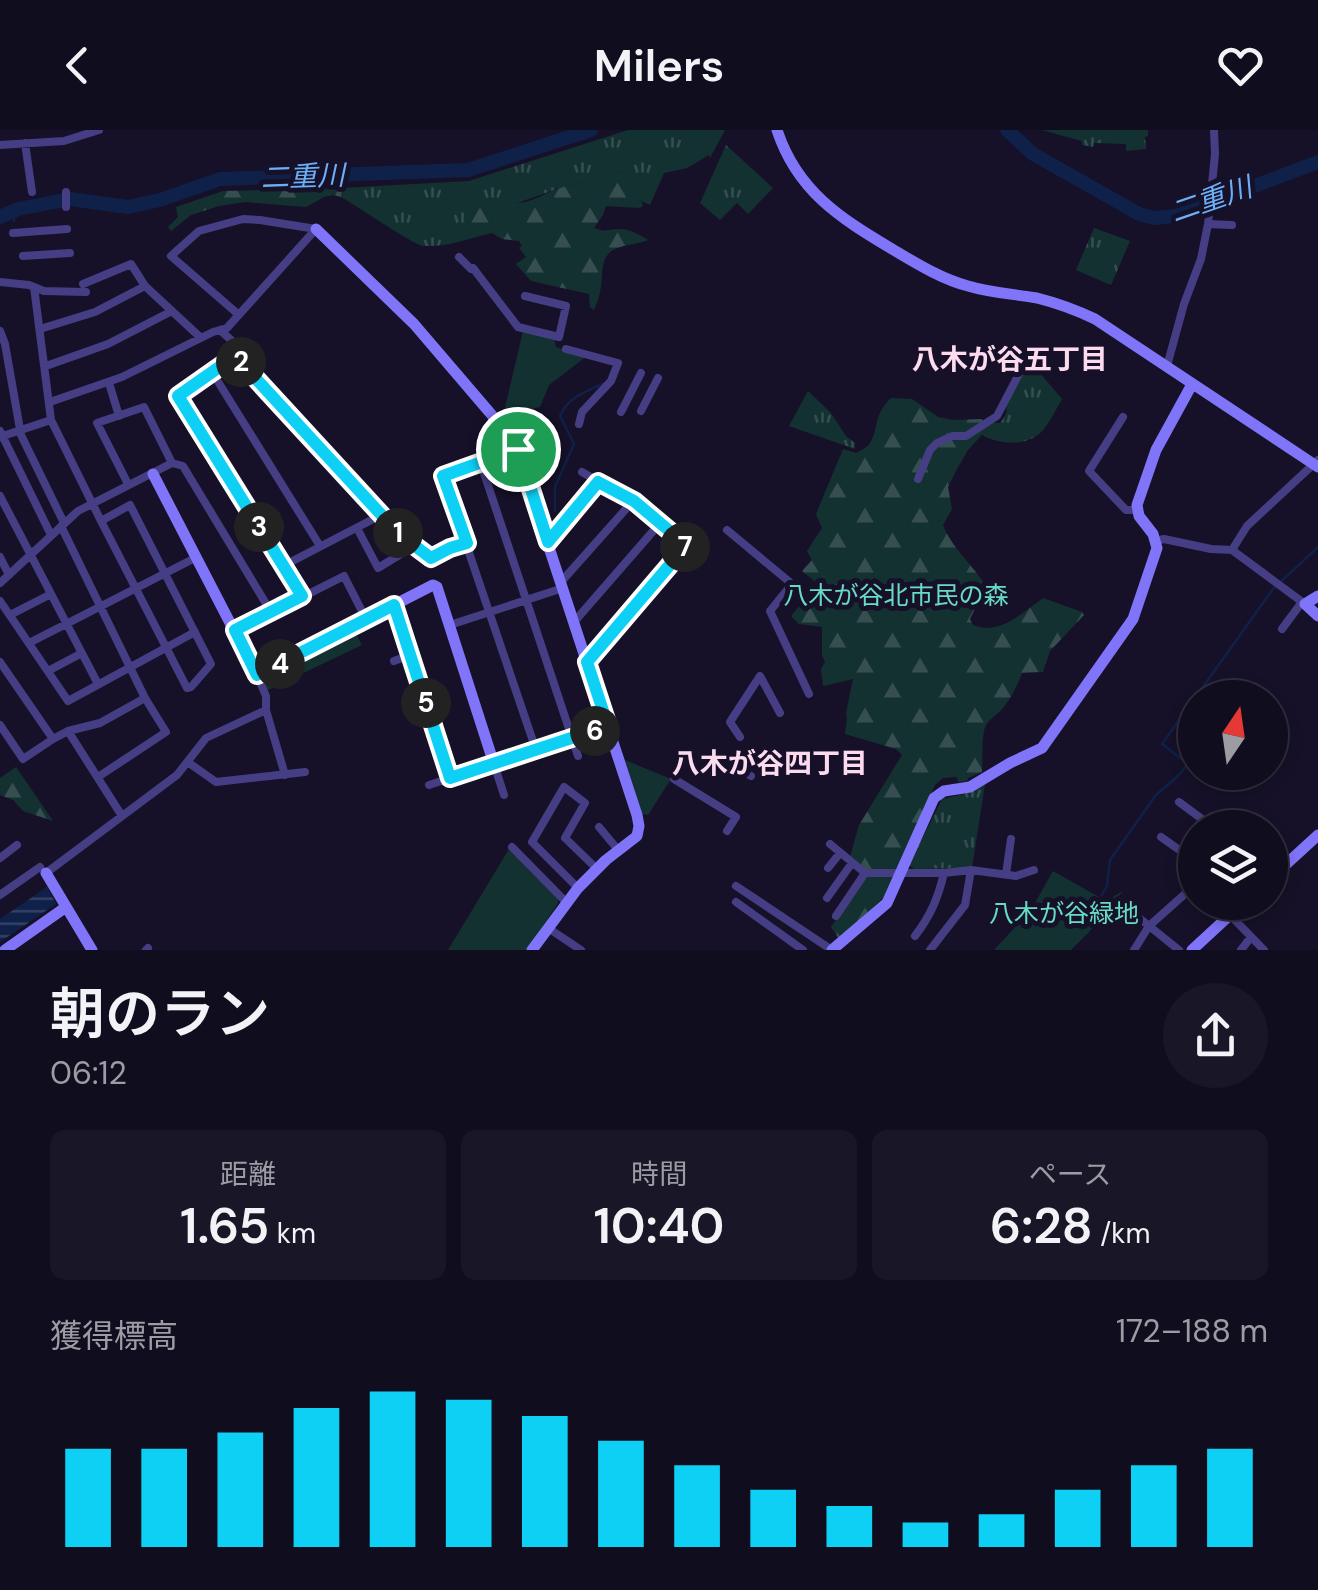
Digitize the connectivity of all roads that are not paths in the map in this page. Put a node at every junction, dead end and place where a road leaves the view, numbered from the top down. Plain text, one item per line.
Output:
1 (11, 130) edge
2 (60, 130) edge
3 (98, 130) edge
4 (777, 130) edge
5 (1214, 130) edge
6 (64, 141) junction
7 (25, 143) junction
8 (0, 144) edge
9 (15, 144) junction
10 (32, 192) dead end
11 (66, 192) dead end
12 (66, 207) dead end
13 (1208, 224) junction
14 (1232, 224) dead end
15 (67, 229) dead end
16 (316, 229) junction
17 (13, 233) dead end
18 (70, 253) dead end
19 (22, 256) dead end
20 (459, 257) dead end
21 (0, 282) edge
22 (144, 286) junction
23 (34, 288) junction
24 (525, 296) dead end
25 (172, 311) junction
26 (239, 315) junction
27 (40, 330) junction
28 (220, 330) junction
29 (0, 331) edge
30 (201, 338) junction
31 (2, 345) edge
32 (566, 349) dead end
33 (1032, 349) dead end
34 (235, 356) junction
35 (46, 366) junction
36 (1167, 366) junction
37 (212, 372) junction
38 (641, 374) dead end
39 (658, 378) dead end
40 (109, 383) junction
41 (1191, 386) junction
42 (50, 402) junction
43 (622, 412) dead end
44 (641, 412) dead end
45 (119, 416) junction
46 (1124, 417) dead end
47 (51, 420) junction
48 (531, 423) dead end
49 (580, 424) dead end
50 (20, 429) junction
51 (506, 431) junction
52 (1, 435) edge
53 (518, 449) junction
54 (4, 453) edge
55 (480, 462) junction
56 (172, 463) junction
57 (1316, 463) edge
58 (582, 472) dead end
59 (152, 474) junction
60 (918, 479) dead end
61 (598, 482) junction
62 (128, 484) junction
63 (0, 496) edge
64 (634, 501) junction
65 (92, 503) junction
66 (1136, 510) junction
67 (381, 515) junction
68 (101, 522) junction
69 (661, 522) junction
70 (62, 524) junction
71 (356, 528) junction
72 (727, 530) dead end
73 (51, 535) junction
74 (1156, 541) junction
75 (548, 542) junction
76 (467, 543) junction
77 (320, 546) junction
78 (414, 546) junction
79 (1232, 550) junction
80 (30, 554) junction
81 (0, 557) edge
82 (196, 557) junction
83 (283, 566) junction
84 (166, 573) junction
85 (9, 575) junction
86 (0, 584) edge
87 (562, 585) junction
88 (136, 588) junction
89 (51, 594) junction
90 (302, 596) junction
91 (1318, 596) edge
92 (0, 600) edge
93 (526, 600) junction
94 (1304, 603) junction
95 (394, 605) junction
96 (101, 606) junction
97 (270, 612) junction
98 (490, 612) junction
99 (10, 615) junction
100 (1318, 616) edge
101 (366, 619) junction
102 (574, 622) junction
103 (67, 624) junction
104 (450, 626) junction
105 (1282, 629) dead end
106 (235, 630) junction
107 (195, 632) junction
108 (29, 643) junction
109 (166, 647) junction
110 (82, 652) junction
111 (410, 655) junction
112 (394, 661) dead end
113 (0, 662) edge
114 (587, 662) junction
115 (131, 666) junction
116 (48, 672) junction
117 (257, 675) junction
118 (10, 677) junction
119 (0, 683) edge
120 (98, 684) junction
121 (809, 694) dead end
122 (145, 698) junction
123 (266, 710) junction
124 (780, 713) dead end
125 (0, 725) edge
126 (608, 726) junction
127 (68, 732) junction
128 (740, 737) dead end
129 (572, 738) junction
130 (52, 739) junction
131 (536, 750) junction
132 (712, 755) dead end
133 (578, 756) dead end
134 (188, 763) junction
135 (494, 764) junction
136 (305, 772) dead end
137 (285, 776) junction
138 (751, 776) dead end
139 (98, 777) junction
140 (450, 778) junction
141 (674, 779) dead end
142 (429, 786) dead end
143 (504, 794) dead end
144 (1179, 802) dead end
145 (1190, 810) edge
146 (122, 816) junction
147 (600, 827) dead end
148 (728, 832) dead end
149 (1318, 835) edge
150 (1161, 837) dead end
151 (1011, 839) dead end
152 (830, 844) dead end
153 (17, 845) dead end
154 (512, 847) dead end
155 (1178, 849) edge
156 (620, 852) junction
157 (840, 852) junction
158 (0, 858) edge
159 (1288, 860) edge
160 (852, 863) junction
161 (828, 868) dead end
162 (596, 869) junction
163 (43, 870) junction
164 (971, 870) junction
165 (1034, 870) dead end
166 (901, 872) junction
167 (944, 872) junction
168 (864, 873) junction
169 (1006, 874) junction
170 (736, 886) dead end
171 (578, 888) junction
172 (0, 895) edge
173 (827, 898) dead end
174 (1178, 901) edge
175 (566, 902) junction
176 (736, 902) dead end
177 (1118, 902) dead end
178 (66, 907) junction
179 (836, 916) dead end
180 (1225, 920) edge
181 (1235, 920) edge
182 (1149, 926) junction
183 (548, 928) junction
184 (915, 936) dead end
185 (1251, 938) junction
186 (566, 946) edge
187 (5, 950) edge
188 (92, 950) edge
189 (532, 950) edge
190 (581, 950) edge
191 (803, 950) edge
192 (833, 950) edge
193 (930, 950) edge
194 (1134, 950) edge
195 (1179, 950) edge
196 (1192, 950) edge
197 (1241, 950) edge
198 (1264, 950) edge

1 - 9 street
2 - 6 street
3 - 6 street
4 - 36 street
5 - 13 street
6 - 7 street
7 - 9 street
7 - 10 street
8 - 9 street
11 - 12 street
13 - 14 street
13 - 36 street
15 - 17 street
16 - 26 street
16 - 26 street
16 - 51 street
18 - 19 street
20 - 24 street
21 - 23 street
22 - 23 street
22 - 25 street
22 - 27 street
23 - 27 street
25 - 30 street
25 - 35 street
26 - 28 street
27 - 35 street
28 - 30 street
28 - 34 street
29 - 31 street
30 - 40 street
31 - 50 street
32 - 49 street
33 - 60 street
34 - 37 street
34 - 67 street
35 - 42 street
36 - 41 street
37 - 77 street
37 - 83 street
38 - 43 street
39 - 44 street
40 - 42 street
40 - 45 street
41 - 57 street
41 - 66 street
42 - 47 street
45 - 56 street
45 - 62 street
46 - 66 street
47 - 50 street
47 - 65 street
48 - 51 street
50 - 52 street
50 - 70 street
51 - 53 street
52 - 54 street
53 - 55 street
53 - 75 street
54 - 73 street
55 - 76 street
55 - 93 street
56 - 59 street
56 - 97 street
57 - 79 street
58 - 61 street
59 - 62 street
59 - 82 street
61 - 64 street
61 - 75 street
62 - 65 street
63 - 80 street
64 - 69 street
64 - 87 street
65 - 68 street
65 - 70 street
66 - 74 street
67 - 71 street
67 - 78 street
68 - 84 street
68 - 88 street
69 - 102 street
69 - 114 street
70 - 73 street
70 - 96 street
71 - 77 street
71 - 78 street
72 - 121 street
73 - 80 street
74 - 79 street
74 - 166 street
75 - 87 street
76 - 78 street
76 - 98 street
77 - 83 street
79 - 94 street
80 - 85 street
80 - 89 street
81 - 85 street
82 - 84 street
82 - 106 street
83 - 90 street
84 - 88 street
84 - 107 street
85 - 86 street
87 - 93 street
87 - 102 street
88 - 96 street
88 - 109 street
89 - 99 street
89 - 103 street
90 - 97 street
90 - 101 street
91 - 94 street
92 - 99 street
93 - 98 street
93 - 129 street
94 - 100 street
94 - 105 street
95 - 101 street
95 - 104 street
95 - 111 street
96 - 103 street
96 - 115 street
97 - 106 street
98 - 104 street
98 - 131 street
99 - 108 street
101 - 117 street
102 - 114 street
103 - 108 street
103 - 110 street
104 - 135 street
106 - 117 street
107 - 109 street
107 - 109 street
108 - 116 street
109 - 115 street
110 - 116 street
110 - 120 street
111 - 112 street
111 - 140 street
113 - 118 street
114 - 126 street
115 - 120 street
115 - 122 street
116 - 120 street
117 - 123 street
118 - 119 street
118 - 130 street
122 - 127 street
122 - 139 street
123 - 134 street
123 - 137 street
124 - 128 street
125 - 130 street
126 - 129 street
126 - 156 street
127 - 130 street
127 - 139 street
129 - 131 street
129 - 133 street
131 - 135 street
132 - 138 street
134 - 137 street
134 - 146 street
135 - 140 street
135 - 143 street
136 - 137 street
139 - 146 street
140 - 142 street
141 - 148 street
144 - 145 street
146 - 163 street
147 - 156 street
149 - 159 street
150 - 155 street
151 - 169 street
152 - 157 street
153 - 158 street
154 - 175 street
156 - 162 street
157 - 160 street
157 - 161 street
160 - 168 street
160 - 173 street
162 - 171 street
162 - 171 street
163 - 172 street
163 - 178 street
164 - 167 street
164 - 169 street
164 - 193 street
165 - 169 street
166 - 167 street
166 - 168 street
166 - 192 street
167 - 184 street
168 - 179 street
170 - 192 street
171 - 175 street
174 - 182 street
175 - 183 street
176 - 191 street
177 - 182 street
178 - 187 street
178 - 188 street
180 - 196 street
181 - 185 street
182 - 194 street
182 - 195 street
183 - 186 street
183 - 189 street
185 - 197 street
185 - 198 street
186 - 190 street

